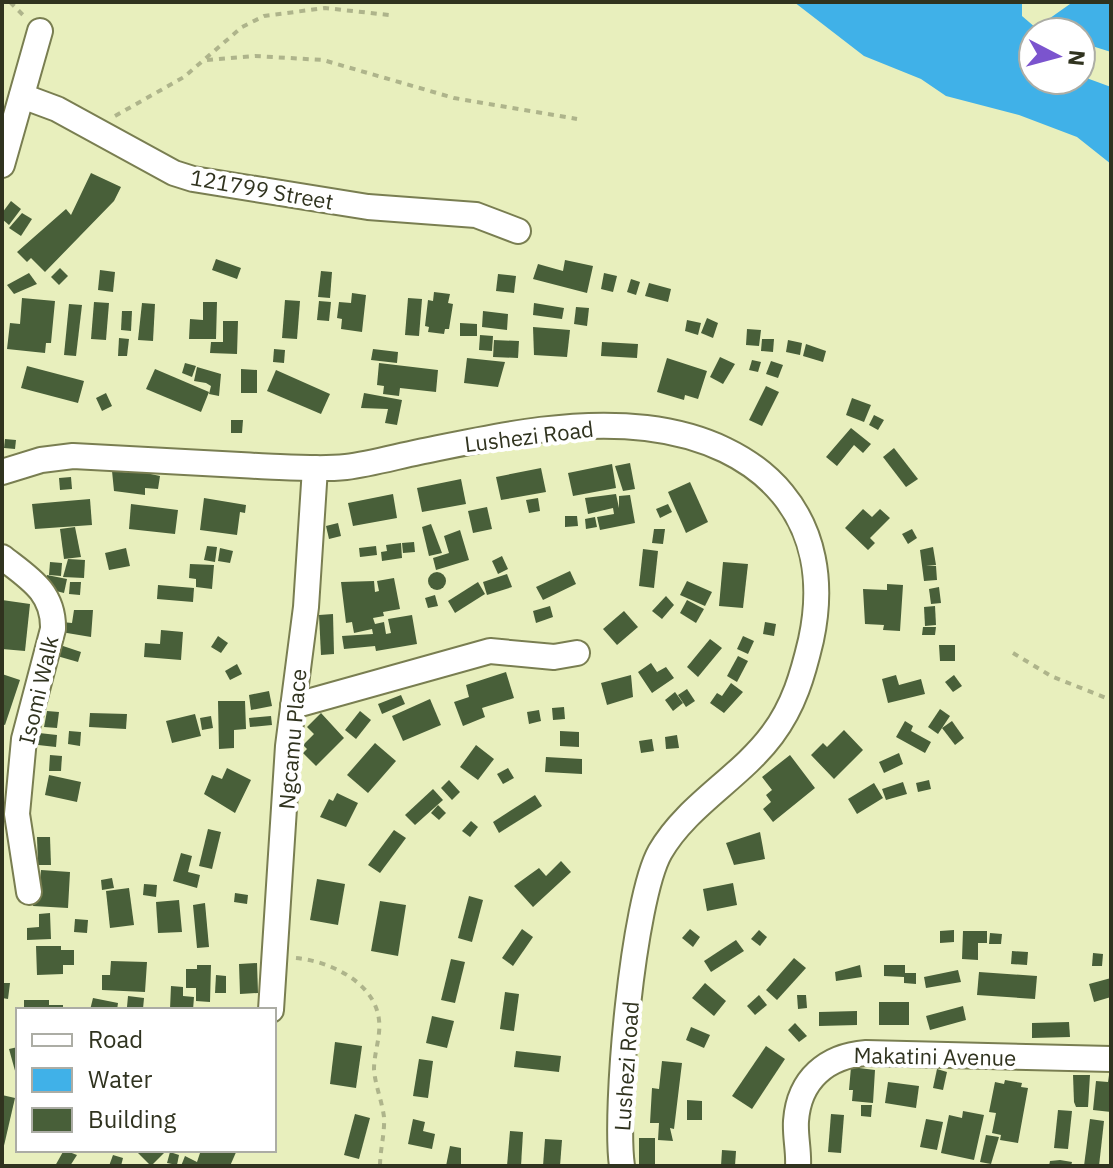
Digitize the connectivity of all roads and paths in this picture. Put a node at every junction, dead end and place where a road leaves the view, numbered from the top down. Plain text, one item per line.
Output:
1 (389, 15) dead end
2 (40, 31) dead end
3 (207, 60) junction
4 (22, 96) junction
5 (577, 119) dead end
6 (86, 124) junction
7 (2, 165) edge
8 (518, 231) dead end
9 (315, 468) junction
10 (2, 472) edge
11 (2, 557) edge
12 (577, 653) dead end
13 (1013, 653) dead end
14 (1111, 700) edge
15 (293, 706) junction
16 (29, 892) dead end
17 (274, 957) junction
18 (271, 1008) edge
19 (1111, 1059) edge
20 (380, 1166) edge
21 (622, 1166) edge
22 (798, 1166) edge

1 - 3 path
2 - 4 street
3 - 5 path
3 - 6 path
4 - 6 street, 121799 Street
4 - 7 street
6 - 8 street, 121799 Street
9 - 10 street, Lushezi Road
9 - 15 street, Ngcamu Place
9 - 21 street, Lushezi Road
11 - 16 street, Isomi Walk
12 - 15 street
13 - 14 path
15 - 17 street, Ngcamu Place
17 - 18 street, Ngcamu Place
17 - 20 path
19 - 22 street, Makatini Avenue

